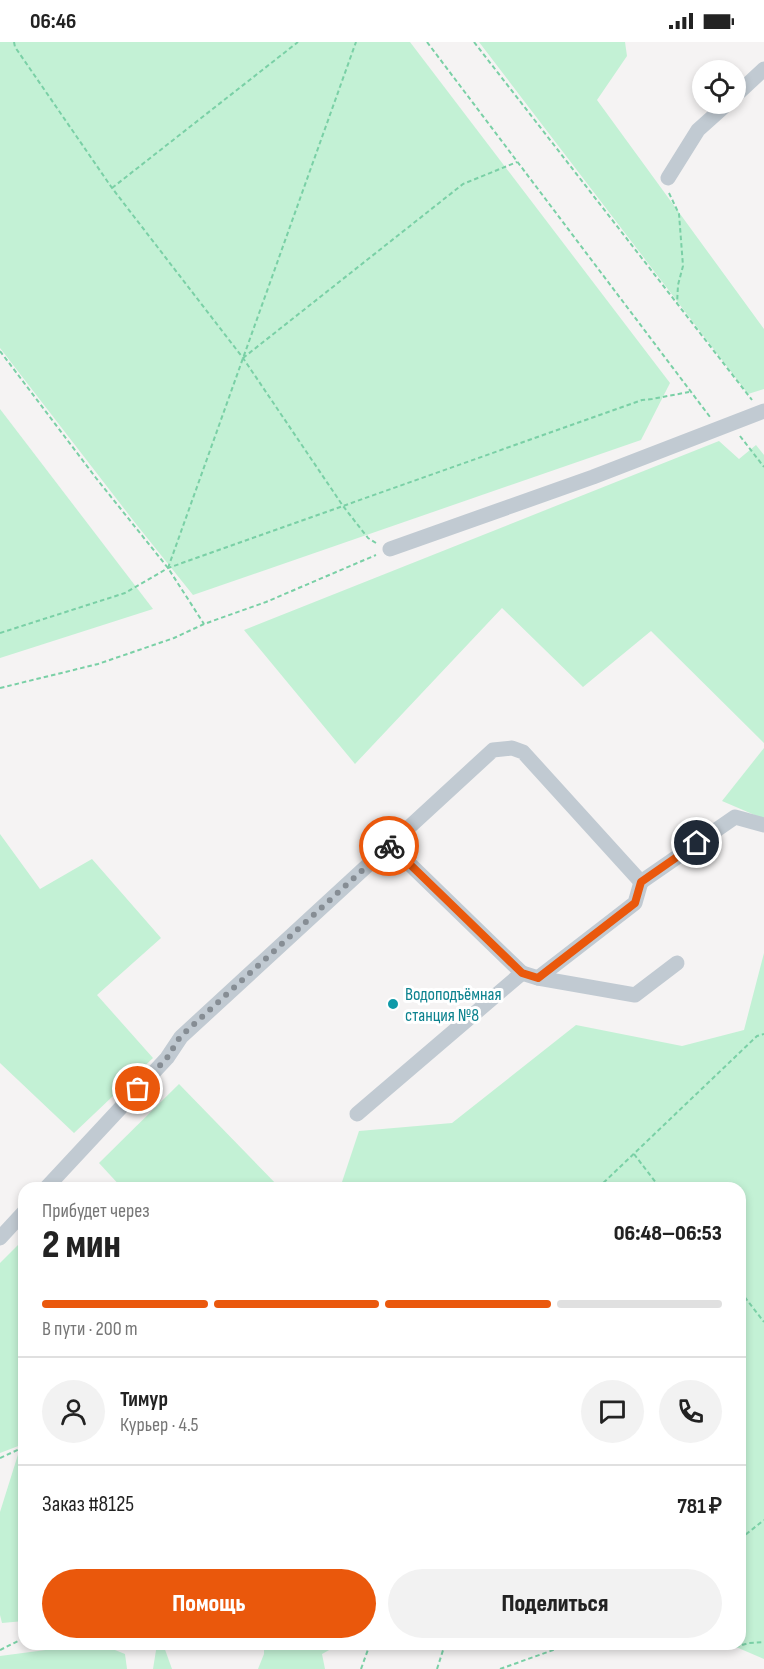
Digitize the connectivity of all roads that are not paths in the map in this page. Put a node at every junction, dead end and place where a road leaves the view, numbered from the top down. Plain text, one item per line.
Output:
1 (764, 69) edge
2 (746, 86) edge
3 (716, 114) edge
4 (668, 178) road end
5 (763, 412) edge
6 (390, 549) road end
7 (764, 825) edge
8 (390, 845) junction
9 (641, 882) junction
10 (677, 963) dead end
11 (522, 973) junction
12 (538, 978) junction
13 (357, 1114) dead end
14 (52, 1182) edge
15 (18, 1218) edge
16 (0, 1238) edge

1 - 2 street
3 - 4 street
5 - 6 street
7 - 9 street
8 - 9 street
8 - 11 street
8 - 14 street
9 - 12 street
10 - 12 street
11 - 12 street
11 - 13 street
15 - 16 street

